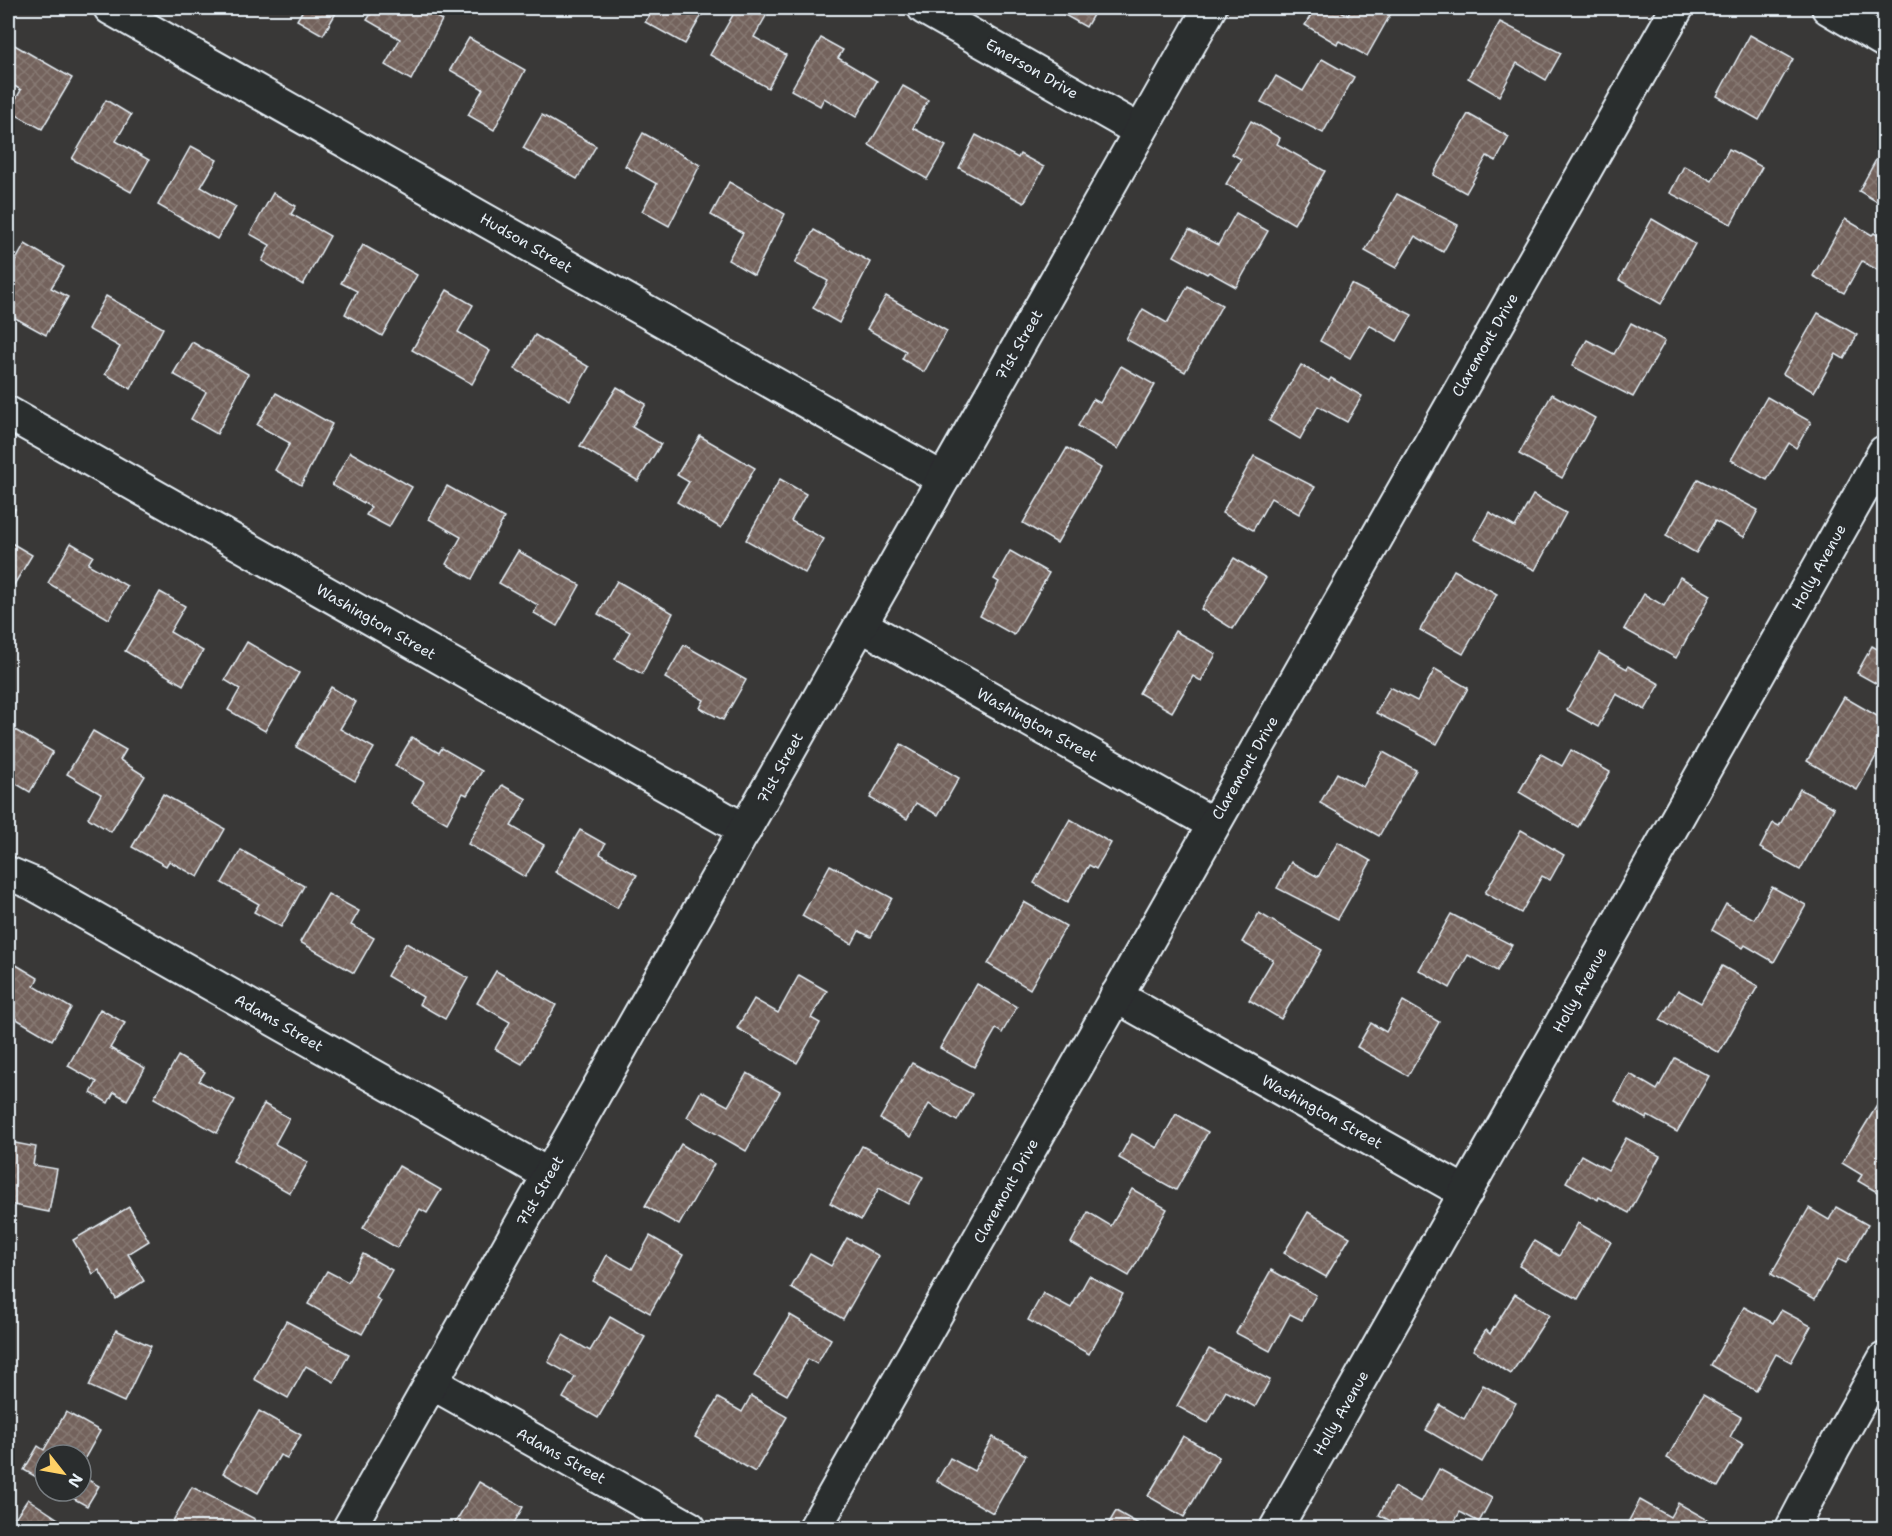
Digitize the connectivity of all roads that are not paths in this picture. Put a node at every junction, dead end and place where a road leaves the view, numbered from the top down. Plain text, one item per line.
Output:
1 (110, 8) edge
2 (924, 8) edge
3 (1210, 8) edge
4 (1677, 8) edge
5 (1828, 8) edge
6 (1884, 41) edge
7 (1140, 131) junction
8 (8, 413) edge
9 (1884, 452) edge
10 (943, 479) junction
11 (861, 625) junction
12 (1213, 824) junction
13 (745, 830) junction
14 (8, 873) edge
15 (1116, 996) junction
16 (549, 1175) junction
17 (1466, 1193) junction
18 (1884, 1359) edge
19 (432, 1383) junction
20 (350, 1528) edge
21 (690, 1528) edge
22 (815, 1528) edge
23 (1276, 1528) edge
24 (1792, 1528) edge

1 - 10 street, Hudson Street
2 - 7 street, Emerson Drive
3 - 7 street, 71st Street
4 - 12 street, Claremont Drive
5 - 6 street
7 - 10 street, 71st Street
8 - 13 street, Washington Street
9 - 17 street, Holly Avenue
10 - 11 street, 71st Street
11 - 12 street, Washington Street
11 - 13 street, 71st Street
12 - 15 street, Claremont Drive
13 - 16 street, 71st Street
14 - 16 street, Adams Street
15 - 17 street, Washington Street
15 - 22 street, Claremont Drive
16 - 19 street, 71st Street
17 - 23 street, Holly Avenue
18 - 24 street
19 - 20 street, 71st Street
19 - 21 street, Adams Street

